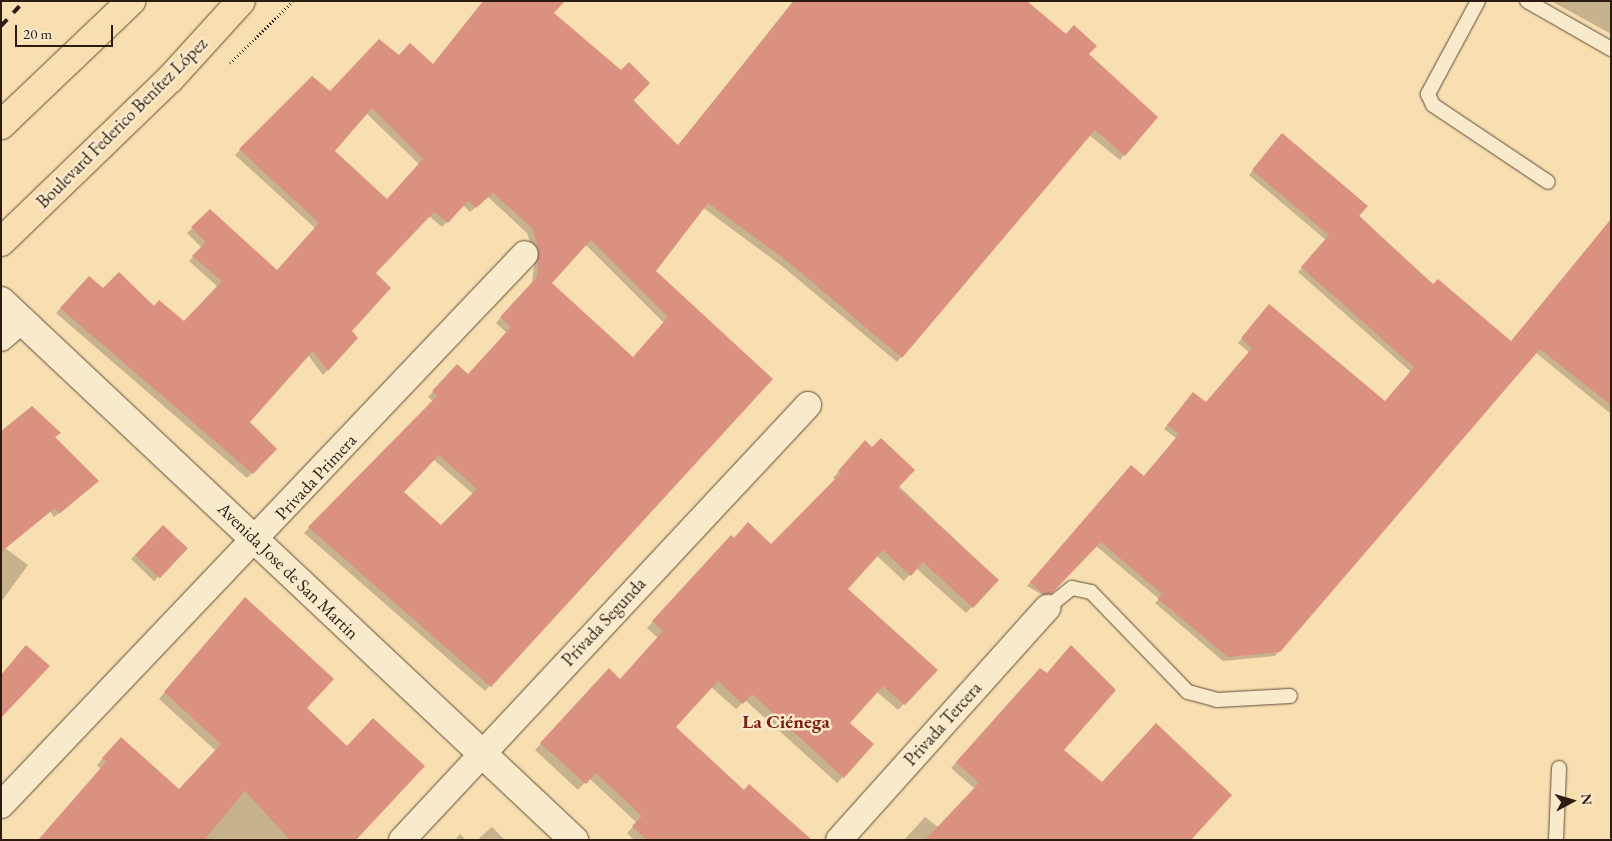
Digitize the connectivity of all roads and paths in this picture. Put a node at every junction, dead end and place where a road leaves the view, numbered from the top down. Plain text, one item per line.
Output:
1 (131, 1) edge
2 (241, 1) edge
3 (1478, 1) edge
4 (1527, 1) edge
5 (1611, 49) edge
6 (8, 113) edge
7 (1548, 182) dead end
8 (1, 242) edge
9 (526, 254) dead end
10 (1, 301) edge
11 (22, 320) junction
12 (1, 338) edge
13 (808, 405) dead end
14 (256, 541) junction
15 (1047, 608) joint
16 (1290, 696) dead end
17 (480, 754) junction
18 (1559, 768) dead end
19 (1, 805) edge
20 (402, 840) edge
21 (574, 840) edge
22 (839, 840) edge
23 (1556, 840) edge

1 - 6 main road
2 - 8 main road, Boulevard Federico Benítez López
3 - 7 lane
4 - 5 lane
9 - 14 street, Privada Primera
10 - 11 main road, Avenida Jose de San Martin
11 - 12 street
11 - 14 main road, Avenida Jose de San Martin
13 - 17 street, Privada Segunda
14 - 17 main road, Avenida Jose de San Martin
14 - 19 street, Privada Primera
15 - 16 lane
15 - 22 street, Privada Tercera
17 - 20 street, Privada Segunda
17 - 21 main road, Avenida Jose de San Martin
18 - 23 lane

